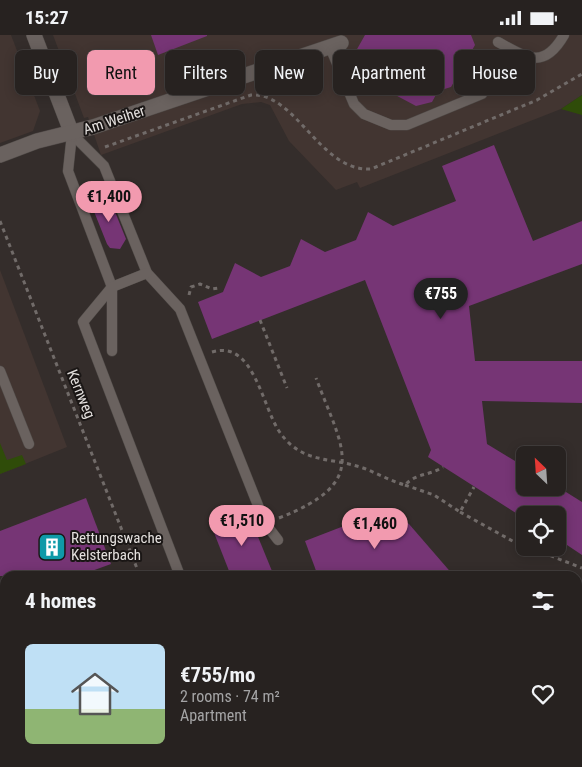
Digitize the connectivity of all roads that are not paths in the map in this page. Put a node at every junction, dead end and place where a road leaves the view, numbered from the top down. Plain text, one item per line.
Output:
1 (34, 35) edge
2 (564, 35) edge
3 (498, 42) dead end
4 (336, 45) joint
5 (482, 95) edge
6 (72, 134) junction
7 (0, 155) edge
8 (147, 273) junction
9 (112, 287) junction
10 (112, 351) dead end
11 (0, 371) edge
12 (29, 444) dead end
13 (278, 541) dead end
14 (178, 571) edge

1 - 6 street, Am Weiher
2 - 3 lane
4 - 5 lane
4 - 6 street, Am Weiher
6 - 7 street
6 - 8 lane
6 - 9 lane
8 - 9 lane
8 - 13 lane
9 - 10 lane
9 - 14 lane
11 - 12 lane

